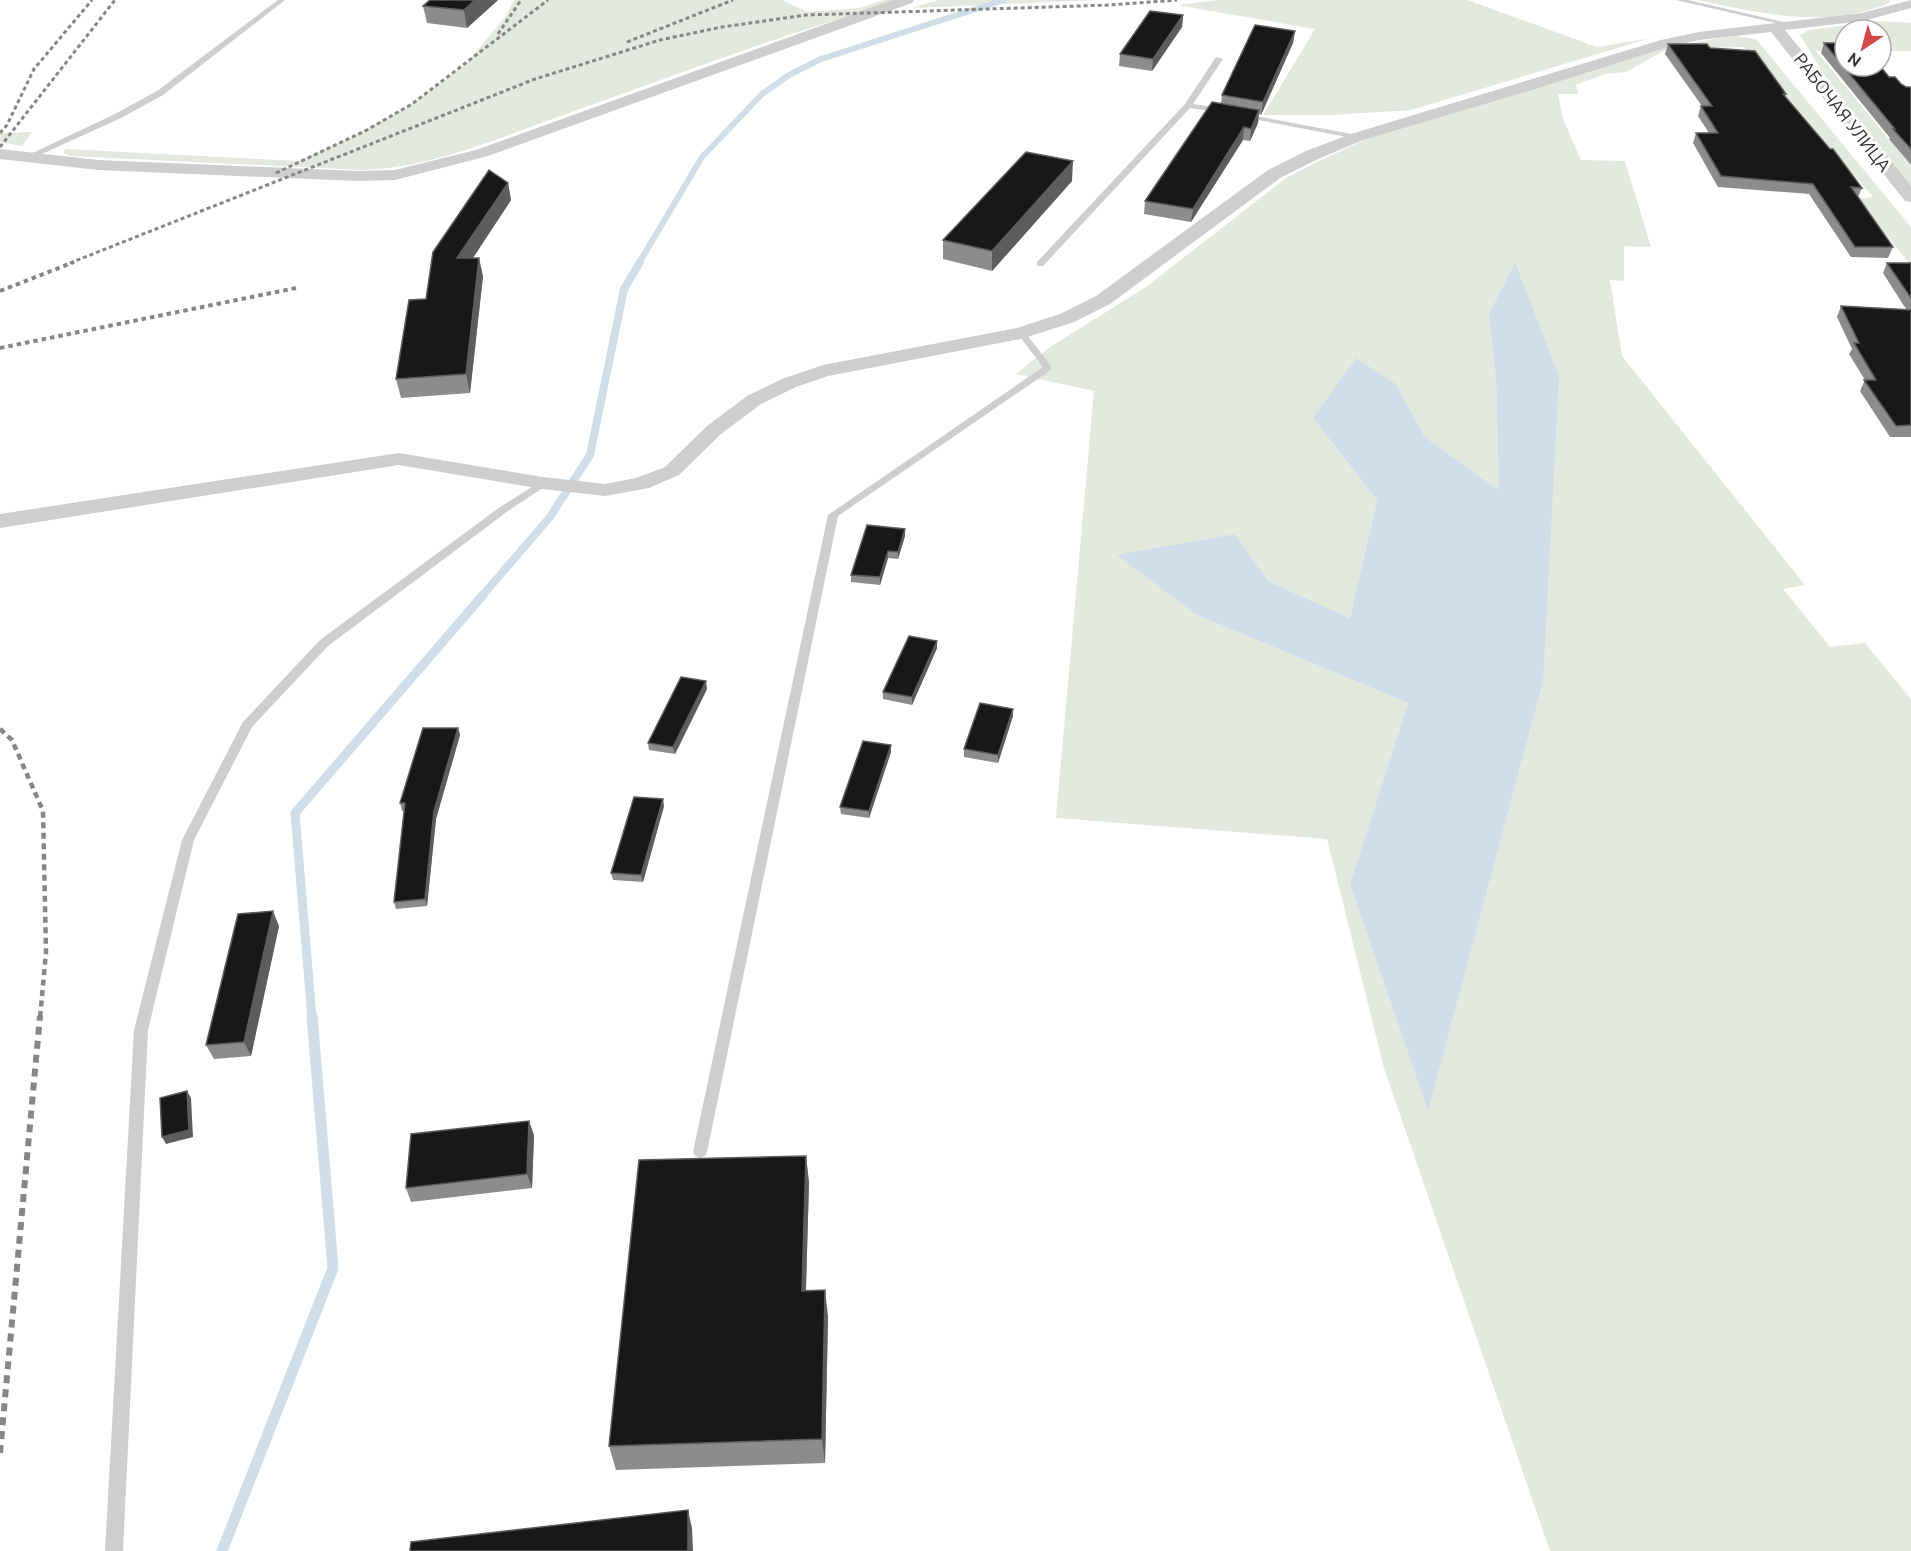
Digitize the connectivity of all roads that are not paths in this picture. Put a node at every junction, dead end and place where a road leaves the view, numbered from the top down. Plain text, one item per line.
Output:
1 (282, 0) edge
2 (907, 0) edge
3 (1679, 0) edge
4 (1909, 3) edge
5 (1784, 26) junction
6 (1219, 59) dead end
7 (1188, 105) junction
8 (1357, 137) junction
9 (0, 154) edge
10 (28, 157) junction
11 (1911, 197) edge
12 (1040, 264) dead end
13 (1021, 333) junction
14 (543, 483) junction
15 (0, 521) edge
16 (700, 1152) dead end
17 (114, 1551) edge

1 - 10 lane
2 - 10 street
3 - 5 lane
4 - 5 street
5 - 8 street
5 - 11 street, РАБОЧАЯ УЛИЦА
6 - 7 lane
7 - 8 lane
7 - 12 lane
8 - 13 street
9 - 10 street
13 - 14 street
13 - 16 lane
14 - 15 street
14 - 17 lane

